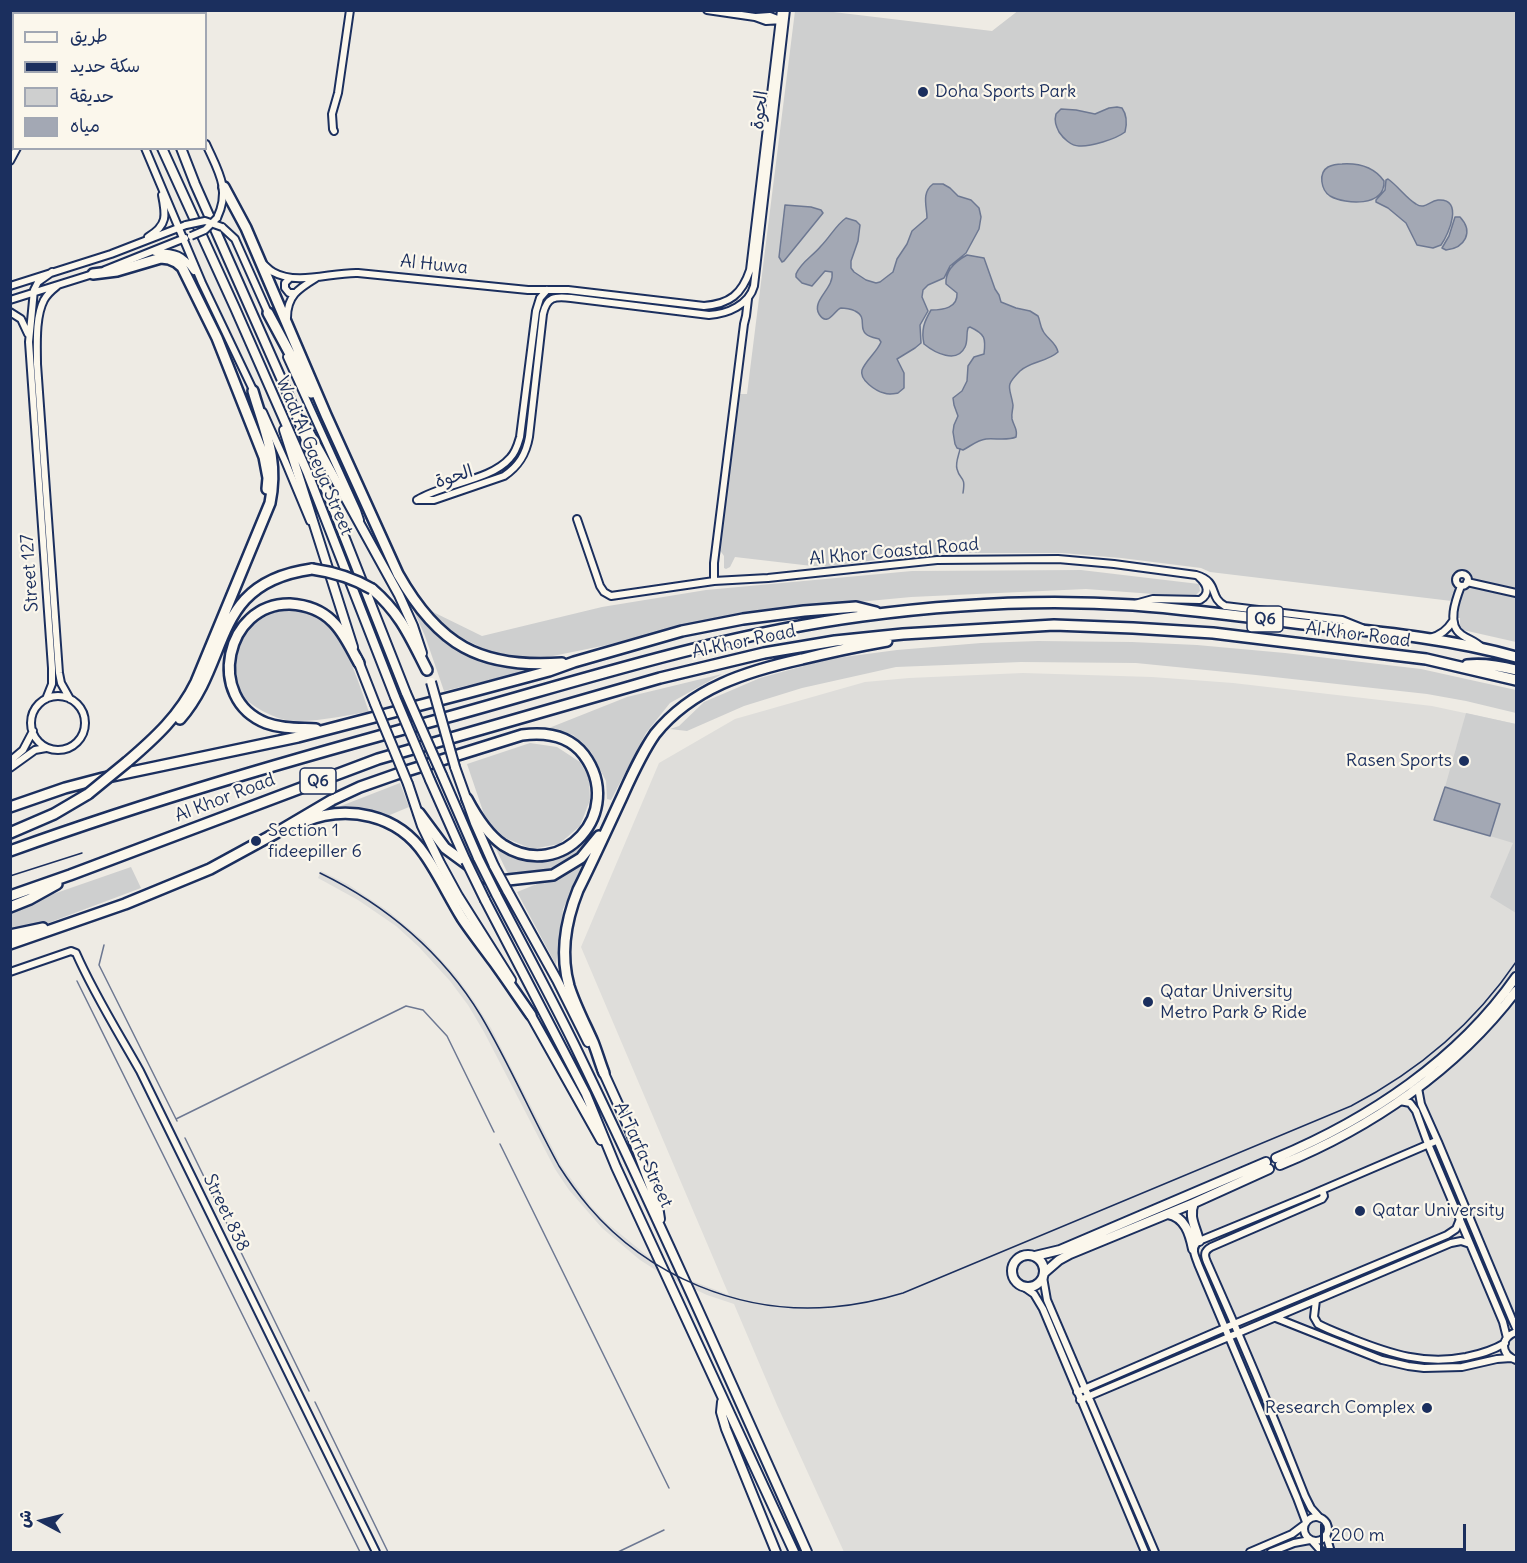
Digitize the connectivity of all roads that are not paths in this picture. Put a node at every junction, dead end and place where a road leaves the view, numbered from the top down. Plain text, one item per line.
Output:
1 (350, 10) edge
2 (707, 10) edge
3 (781, 10) edge
4 (786, 10) edge
5 (782, 20) junction
6 (334, 131) dead end
7 (207, 146) edge
8 (146, 150) edge
9 (163, 150) edge
10 (182, 150) edge
11 (159, 179) junction
12 (224, 186) junction
13 (215, 220) junction
14 (183, 226) junction
15 (183, 238) junction
16 (135, 245) junction
17 (152, 252) junction
18 (261, 262) junction
19 (52, 272) junction
20 (93, 274) junction
21 (319, 276) junction
22 (290, 278) junction
23 (202, 283) junction
24 (10, 286) edge
25 (57, 286) junction
26 (548, 290) junction
27 (296, 293) junction
28 (33, 294) junction
29 (554, 298) junction
30 (748, 298) junction
31 (10, 300) edge
32 (739, 306) junction
33 (10, 312) edge
34 (268, 314) junction
35 (286, 321) junction
36 (744, 324) junction
37 (29, 338) junction
38 (38, 338) junction
39 (254, 391) junction
40 (288, 394) junction
41 (275, 400) junction
42 (326, 415) junction
43 (432, 492) junction
44 (434, 500) junction
45 (577, 519) dead end
46 (363, 530) junction
47 (252, 546) junction
48 (324, 557) junction
49 (1196, 575) junction
50 (714, 580) junction
51 (1516, 593) edge
52 (1133, 605) junction
53 (885, 613) junction
54 (1453, 621) junction
55 (1368, 631) junction
56 (903, 634) junction
57 (1426, 639) junction
58 (1482, 649) junction
59 (1516, 657) edge
60 (574, 662) junction
61 (359, 663) junction
62 (1462, 667) junction
63 (427, 670) junction
64 (1516, 670) edge
65 (1516, 680) edge
66 (46, 699) junction
67 (70, 699) junction
68 (330, 729) junction
69 (33, 731) junction
70 (47, 748) junction
71 (141, 751) junction
72 (10, 761) edge
73 (10, 768) edge
74 (442, 775) joint
75 (430, 780) joint
76 (467, 799) junction
77 (10, 807) edge
78 (615, 812) junction
79 (419, 813) junction
80 (10, 833) edge
81 (276, 833) junction
82 (10, 851) edge
83 (70, 875) junction
84 (10, 896) edge
85 (10, 907) edge
86 (80, 919) junction
87 (10, 935) edge
88 (10, 944) edge
89 (10, 972) edge
90 (1516, 977) edge
91 (1516, 991) edge
92 (531, 1015) junction
93 (604, 1073) junction
94 (1418, 1088) junction
95 (1400, 1101) junction
96 (1436, 1141) junction
97 (1428, 1144) junction
98 (616, 1167) junction
99 (1322, 1190) junction
100 (1194, 1203) junction
101 (1167, 1214) junction
102 (1460, 1219) junction
103 (662, 1230) junction
104 (1198, 1241) junction
105 (1470, 1244) junction
106 (1193, 1249) junction
107 (1035, 1256) junction
108 (1043, 1275) junction
109 (1024, 1287) junction
110 (1222, 1295) junction
111 (1213, 1299) junction
112 (1316, 1300) junction
113 (1049, 1314) junction
114 (1275, 1318) junction
115 (1234, 1324) junction
116 (1225, 1329) junction
117 (1516, 1330) edge
118 (1238, 1333) junction
119 (1229, 1337) junction
120 (1506, 1340) junction
121 (1515, 1359) edge
122 (1084, 1389) junction
123 (1077, 1392) junction
124 (1088, 1397) junction
125 (723, 1400) junction
126 (1080, 1400) junction
127 (1320, 1518) junction
128 (1305, 1524) junction
129 (1326, 1535) junction
130 (1312, 1541) junction
131 (376, 1552) edge
132 (776, 1552) edge
133 (794, 1552) edge
134 (807, 1552) edge
135 (1145, 1552) edge
136 (1155, 1552) edge
137 (1250, 1552) edge
138 (1271, 1552) edge
139 (1322, 1552) edge
140 (1331, 1552) edge

1 - 6 street
2 - 5 street
3 - 5 street, الحوة
4 - 5 street, الحوة
5 - 26 street, الحوة
5 - 30 street, الحوة
7 - 12 street
8 - 11 street, Wadi Al Gaeya Street
9 - 41 main road, Wadi Al Gaeya Street
10 - 40 main road, Wadi Al Gaeya Street
11 - 14 street, Wadi Al Gaeya Street
11 - 16 street
12 - 13 street
12 - 18 highway
13 - 14 street, bridge
13 - 15 street, bridge
13 - 34 street, Wadi Al Gaeya Street, bridge
14 - 15 street, Wadi Al Gaeya Street
14 - 16 street
15 - 17 street
15 - 23 street, Wadi Al Gaeya Street
16 - 19 street
17 - 20 street
17 - 23 street
18 - 22 street
18 - 35 highway
19 - 24 street
19 - 28 street
20 - 25 street
20 - 47 highway
21 - 22 street, Al Huwa
21 - 26 street, Al Huwa
21 - 27 street, Al Huwa
22 - 27 street
23 - 39 street, Wadi Al Gaeya Street
25 - 28 street
25 - 38 street, Street 127
26 - 29 street
26 - 43 street, الحوة
27 - 35 street
28 - 31 street
28 - 37 street, Street 127
29 - 32 street
29 - 44 street, الحوة
30 - 32 street
30 - 36 street, الحوة
32 - 36 street
33 - 37 street
34 - 42 highway
34 - 46 street, Wadi Al Gaeya Street
35 - 42 highway
36 - 50 street, الحوة
37 - 38 street
37 - 66 street, Street 127
38 - 67 street, Street 127
39 - 47 highway
39 - 48 street, Wadi Al Gaeya Street
40 - 46 main road
40 - 74 main road, Wadi Al Gaeya Street, bridge
41 - 48 main road
41 - 75 main road, Wadi Al Gaeya Street, bridge
42 - 60 highway
43 - 44 street
43 - 44 street, الحوة
45 - 50 street, Al Khor Coastal Road
46 - 63 main road
47 - 71 highway
48 - 61 main road
49 - 50 street, Al Khor Coastal Road
49 - 52 street
49 - 55 street
51 - 54 street
52 - 53 highway, Al Khor Road / Q6
52 - 55 highway, Al Khor Road / Q6
53 - 60 highway
53 - 82 highway, Al Khor Road / Q6
54 - 57 street
54 - 58 street
55 - 57 highway, Al Khor Road / Q6
56 - 62 highway, Al Khor Road / Q6
56 - 78 highway
56 - 83 highway, Al Khor Road / Q6
57 - 58 highway, Al Khor Road / Q6
58 - 59 highway, Al Khor Road / Q6
60 - 68 highway
61 - 68 highway
61 - 79 main road, bridge
62 - 64 highway
62 - 65 highway, Al Khor Road / Q6
63 - 71 highway, bridge
63 - 76 main road, bridge
66 - 67 street
66 - 69 street
67 - 70 street
68 - 77 highway
69 - 70 street
69 - 72 street
70 - 73 street
71 - 80 highway, bridge
74 - 103 main road, Al Tarfa Street, bridge
75 - 98 main road, Al Tarfa Street, bridge
76 - 81 highway
76 - 93 main road, bridge
78 - 79 highway
78 - 93 highway
79 - 92 main road
81 - 86 highway
81 - 92 highway
83 - 84 highway, Al Khor Road / Q6
83 - 85 highway
86 - 87 highway
86 - 88 highway
89 - 131 street, Street 838
90 - 95 main road
91 - 94 main road
92 - 98 main road
93 - 103 main road
94 - 95 main road
94 - 96 street
95 - 97 street
96 - 97 street
96 - 117 street
97 - 99 street
97 - 102 street
98 - 125 main road, Al Tarfa Street
99 - 104 street
99 - 110 street
100 - 101 main road
100 - 104 main road
100 - 107 main road
101 - 106 main road
101 - 108 main road
102 - 105 street
102 - 115 street
103 - 134 main road, Al Tarfa Street
104 - 106 street
105 - 112 street
105 - 120 street
106 - 111 street
107 - 108 main road
107 - 109 main road
108 - 109 main road
108 - 113 street
109 - 113 street
110 - 111 street
110 - 115 street
111 - 116 street
112 - 114 street
112 - 120 street
113 - 122 street
113 - 123 street
114 - 118 street
114 - 121 street
115 - 116 street
115 - 118 street
116 - 119 street
116 - 122 street
117 - 120 street
118 - 119 street
118 - 127 street
119 - 124 street
119 - 128 street
120 - 121 street
122 - 123 street
122 - 124 street
123 - 126 street
124 - 126 street
124 - 136 street
125 - 132 main road
125 - 133 main road, Al Tarfa Street
126 - 135 street
127 - 128 street
127 - 129 street
128 - 130 street
128 - 137 street
129 - 130 street
129 - 140 street
130 - 138 street
130 - 139 street

